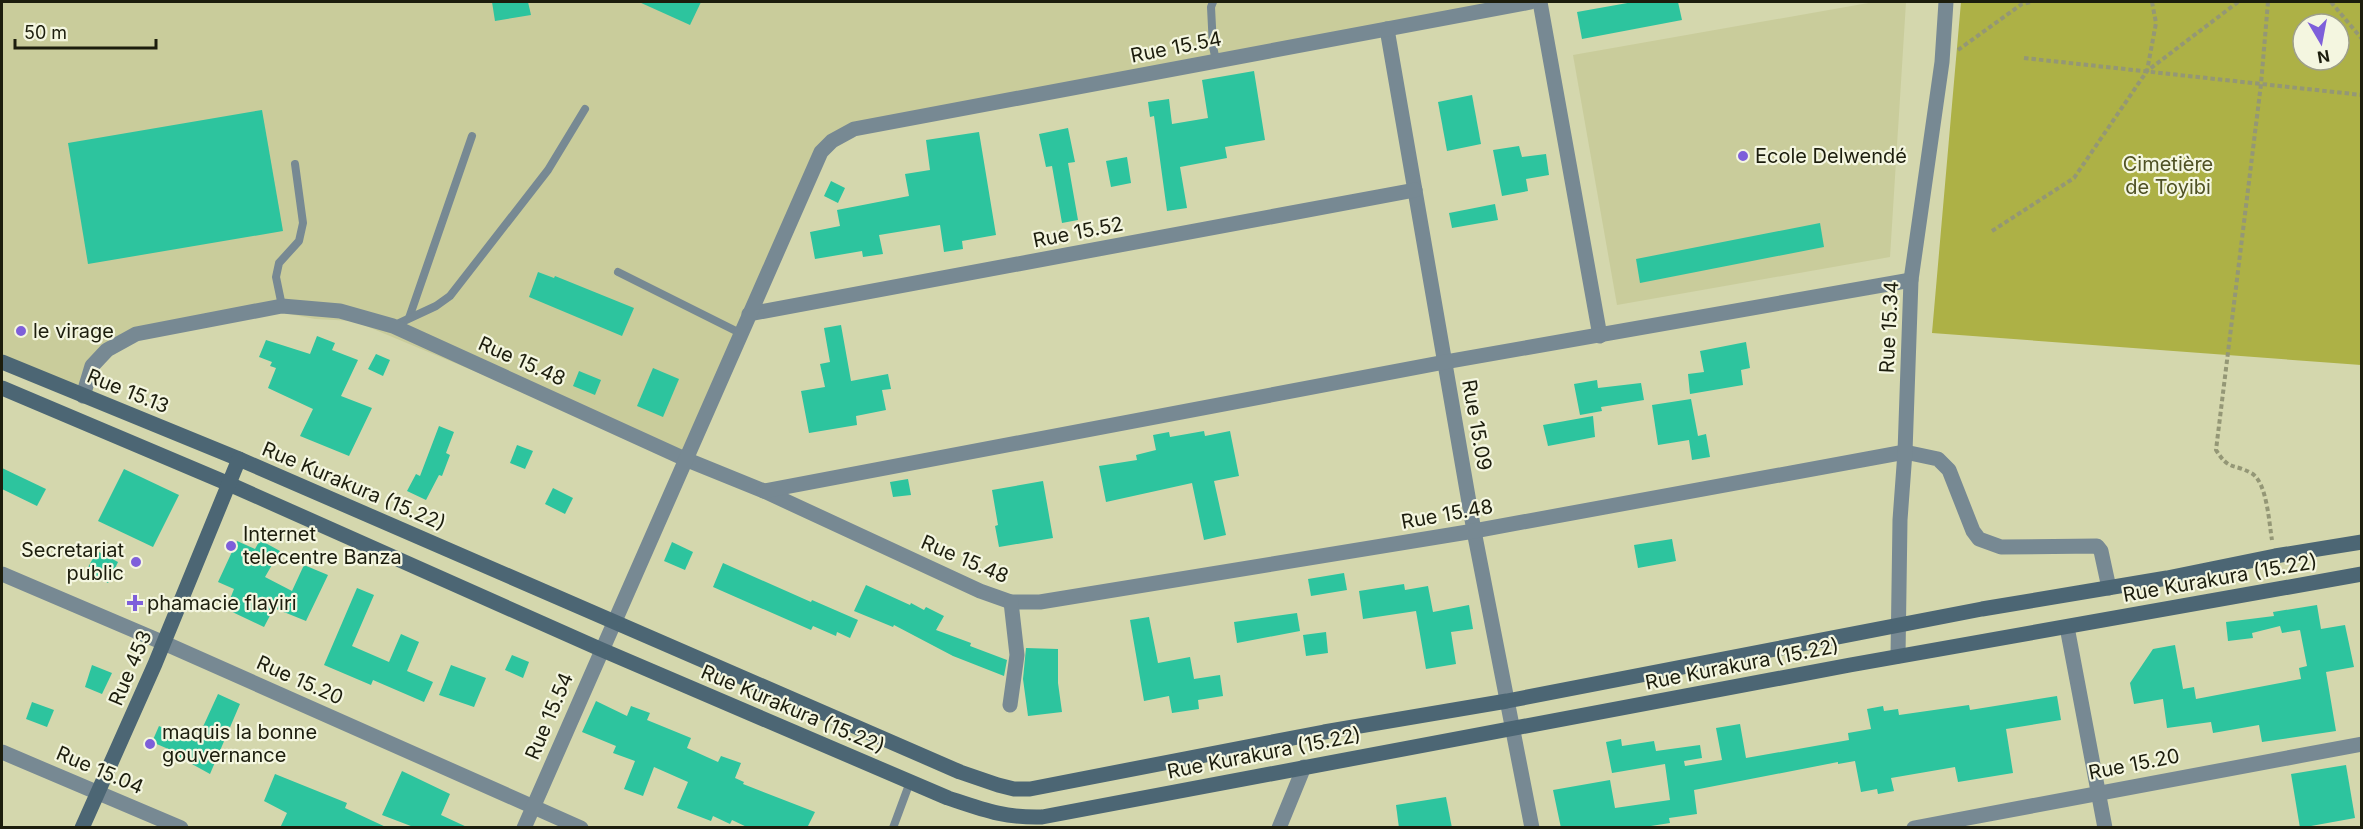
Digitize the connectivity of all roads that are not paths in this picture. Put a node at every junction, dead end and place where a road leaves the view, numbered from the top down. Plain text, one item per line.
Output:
1 (1213, 2) edge
2 (1531, 2) edge
3 (1540, 2) edge
4 (1946, 2) edge
5 (1387, 28) junction
6 (1216, 60) junction
7 (585, 109) dead end
8 (472, 136) dead end
9 (295, 164) dead end
10 (1415, 190) junction
11 (618, 272) dead end
12 (1911, 280) junction
13 (282, 306) junction
14 (749, 314) junction
15 (409, 318) junction
16 (393, 326) junction
17 (740, 333) junction
18 (1600, 336) junction
19 (2, 362) edge
20 (1445, 363) junction
21 (2, 388) edge
22 (83, 396) junction
23 (1905, 452) junction
24 (239, 459) junction
25 (685, 459) junction
26 (229, 484) junction
27 (764, 491) junction
28 (1474, 531) junction
29 (2361, 542) edge
30 (2, 574) edge
31 (2361, 574) edge
32 (2109, 588) junction
33 (1011, 602) junction
34 (613, 621) junction
35 (1898, 626) junction
36 (2067, 627) junction
37 (164, 643) junction
38 (600, 650) junction
39 (1898, 656) junction
40 (1507, 700) junction
41 (1010, 705) dead end
42 (1513, 729) junction
43 (2361, 744) edge
44 (2, 752) edge
45 (1304, 767) junction
46 (910, 782) junction
47 (2099, 792) junction
48 (98, 793) junction
49 (533, 807) junction
50 (82, 828) edge
51 (181, 828) edge
52 (524, 828) edge
53 (581, 828) edge
54 (893, 828) edge
55 (1279, 828) edge
56 (1532, 828) edge
57 (1914, 828) edge
58 (2105, 828) edge

1 - 6 lane
2 - 5 street, Rue 15.54
3 - 18 street
4 - 12 street, Rue 15.34
5 - 6 street, Rue 15.54
5 - 10 street, Rue 15.09
6 - 14 street, Rue 15.54
7 - 15 lane
8 - 15 lane
9 - 13 lane
10 - 14 street, Rue 15.52
10 - 20 street, Rue 15.09
11 - 17 lane
12 - 18 street
12 - 23 street, Rue 15.34
13 - 16 street, Rue 15.48
13 - 22 street, Rue 15.48
14 - 17 street, Rue 15.54
15 - 16 lane
16 - 25 street, Rue 15.48
17 - 25 street, Rue 15.54
18 - 20 street
19 - 22 main road, Rue 15.13
20 - 27 street
20 - 28 street, Rue 15.09
21 - 26 main road
22 - 24 main road, Rue 15.13
23 - 28 street, Rue 15.48
23 - 32 street
23 - 35 street, Rue 15.34
24 - 26 main road, Rue 453
24 - 34 main road, Rue Kurakura (15.22)
25 - 27 street, Rue 15.48
25 - 34 street, Rue 15.54
26 - 37 main road, Rue 453
26 - 38 main road, Rue Kurakura (15.22)
27 - 33 street, Rue 15.48
28 - 33 street, Rue 15.48
28 - 40 street, Rue 15.09
29 - 32 main road, Rue Kurakura (15.22)
30 - 37 street, Rue 15.20
31 - 36 main road, Rue Kurakura (15.22)
32 - 35 main road, Rue Kurakura (15.22)
33 - 41 street
34 - 38 street, Rue 15.54
34 - 40 main road, Rue Kurakura (15.22)
35 - 39 street, Rue 15.34
35 - 40 main road, Rue Kurakura (15.22)
36 - 39 main road, Rue Kurakura (15.22)
36 - 47 street
37 - 48 main road, Rue 453
37 - 49 street, Rue 15.20
38 - 46 main road, Rue Kurakura (15.22)
38 - 49 street, Rue 15.54
39 - 42 main road, Rue Kurakura (15.22)
40 - 42 street, Rue 15.09
42 - 45 main road, Rue Kurakura (15.22)
42 - 56 street, Rue 15.09
43 - 47 street, Rue 15.20
44 - 48 street, Rue 15.04
45 - 46 main road, Rue Kurakura (15.22)
45 - 55 street
46 - 54 lane
47 - 57 street, Rue 15.20
47 - 58 street
48 - 50 main road, Rue 453
48 - 51 street, Rue 15.04
49 - 52 street, Rue 15.54
49 - 53 street, Rue 15.20

